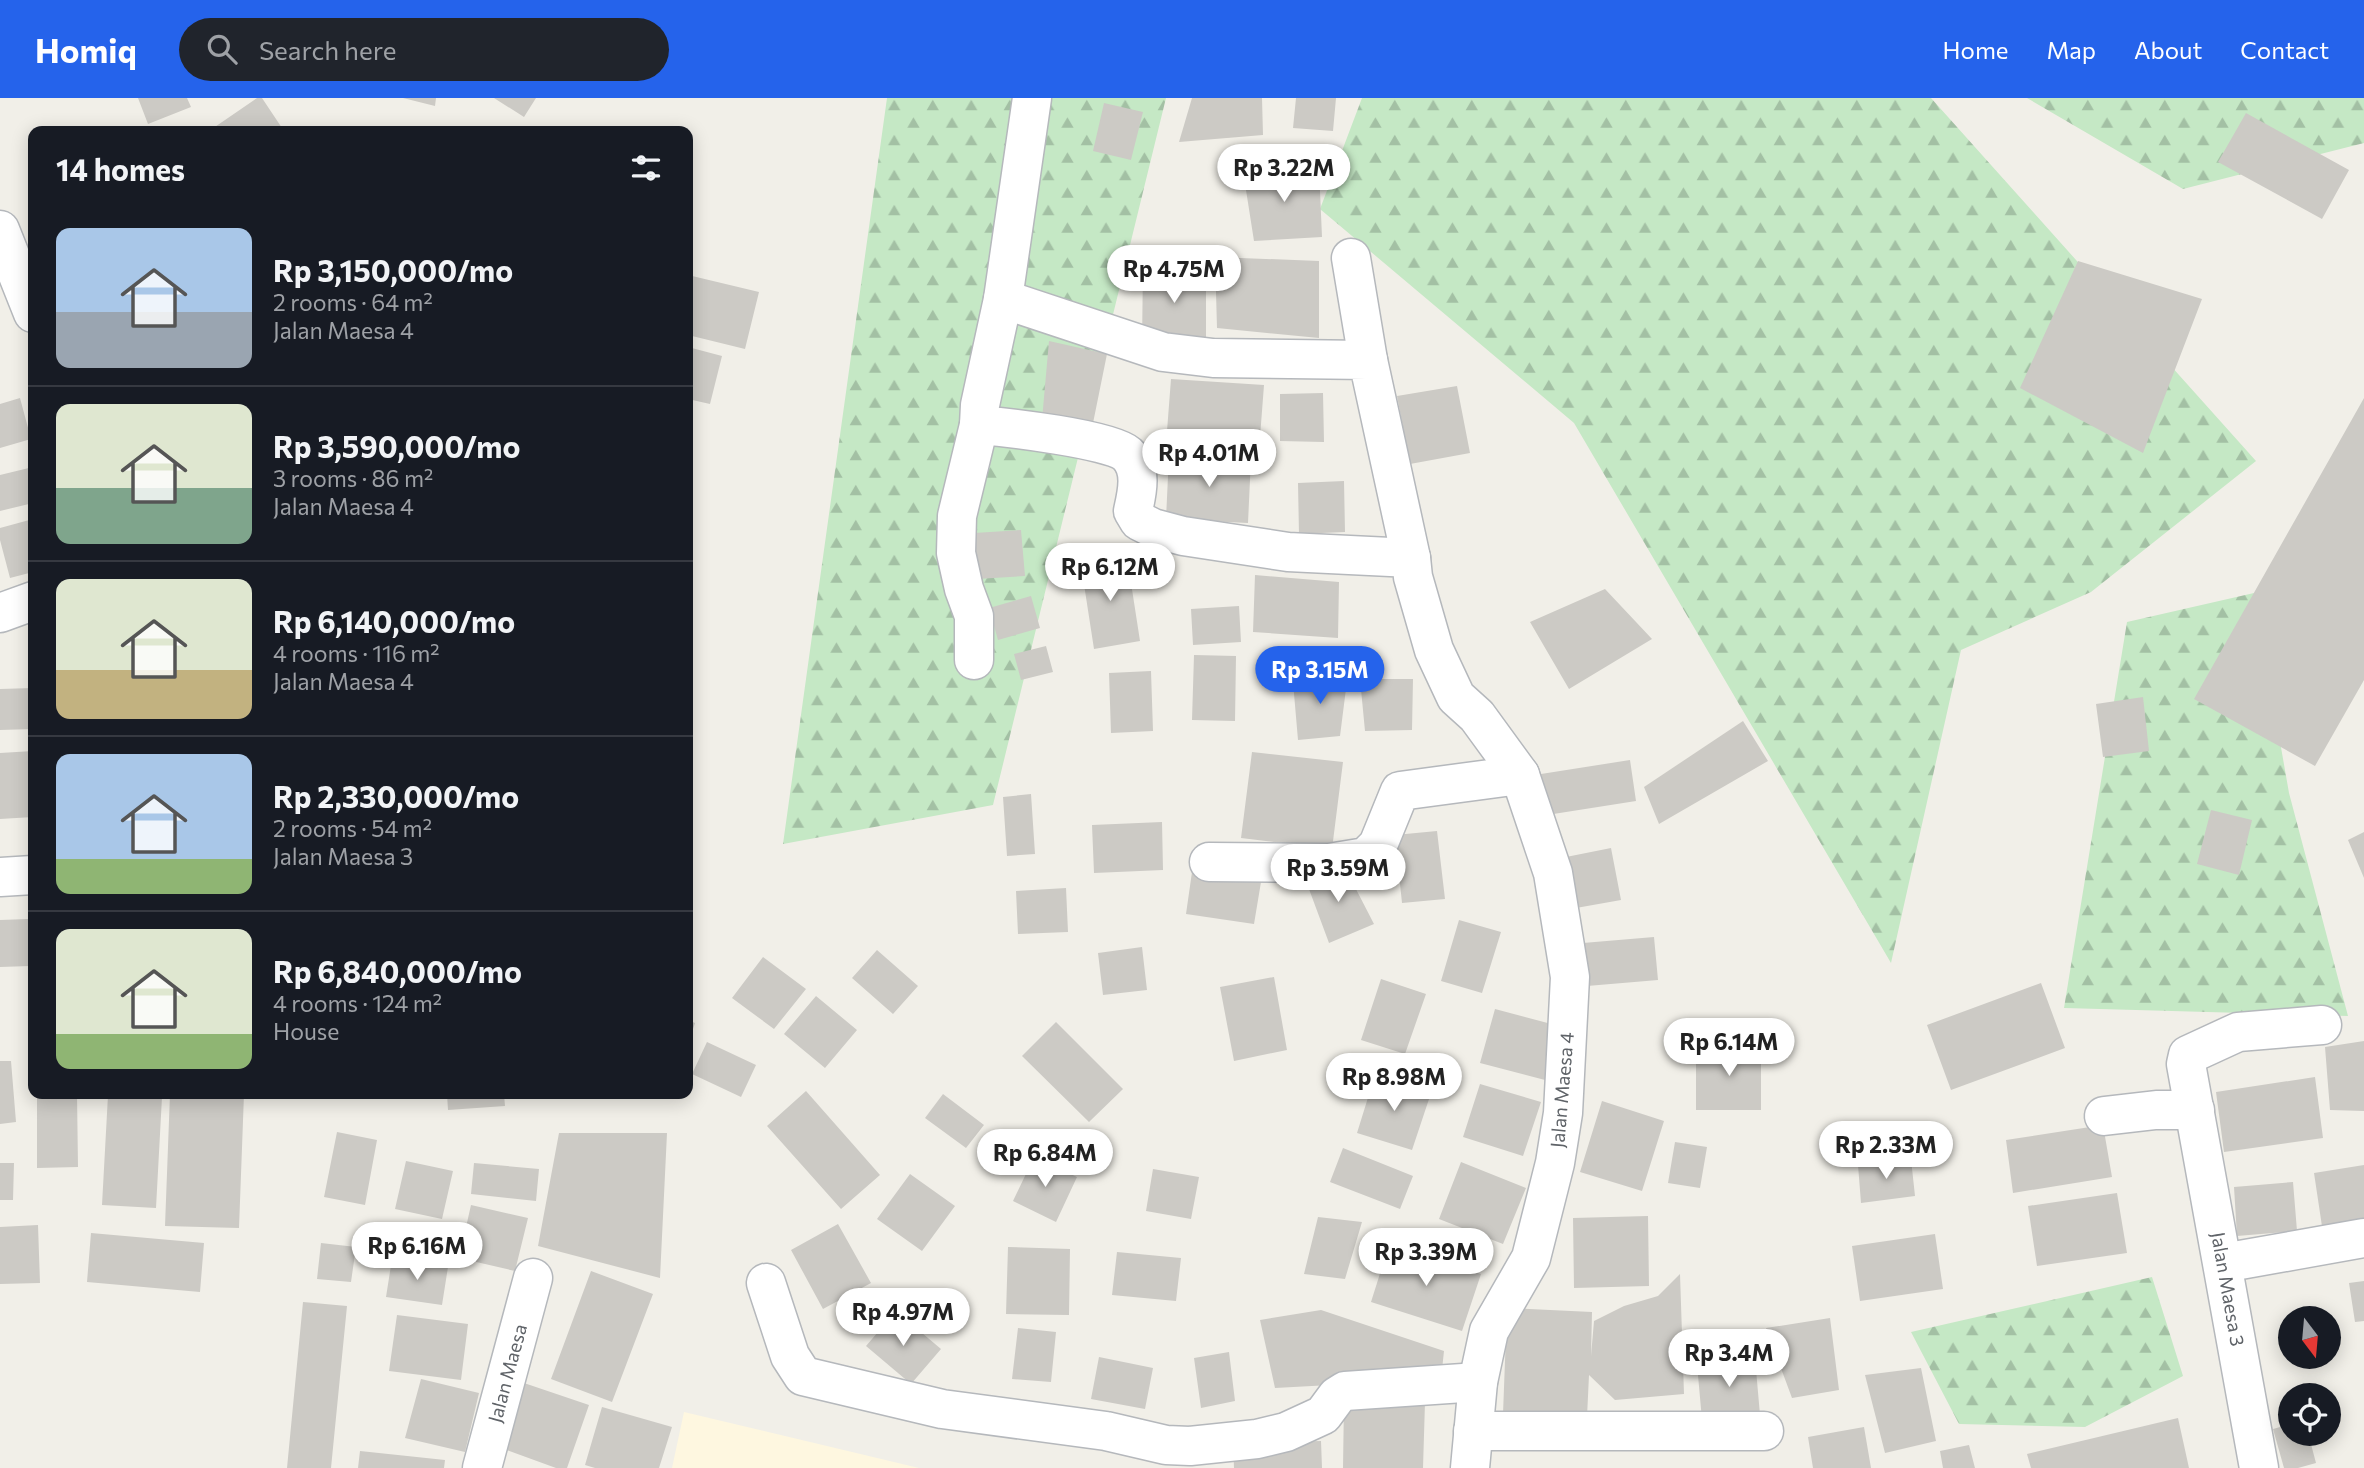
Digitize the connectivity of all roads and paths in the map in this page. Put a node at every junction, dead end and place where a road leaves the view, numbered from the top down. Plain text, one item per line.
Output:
1 (1032, 98) edge
2 (0, 230) edge
3 (1351, 258) dead end
4 (1003, 299) junction
5 (28, 300) edge
6 (1368, 360) junction
7 (979, 425) junction
8 (1411, 558) junction
9 (28, 603) edge
10 (0, 613) edge
11 (974, 660) dead end
12 (1520, 775) junction
13 (1209, 862) dead end
14 (28, 875) edge
15 (0, 877) edge
16 (2322, 1025) dead end
17 (2195, 1110) junction
18 (2104, 1116) dead end
19 (2364, 1238) edge
20 (2223, 1264) junction
21 (533, 1278) dead end
22 (766, 1283) dead end
23 (1478, 1382) junction
24 (1473, 1431) junction
25 (1764, 1431) dead end
26 (482, 1468) edge
27 (1470, 1468) edge
28 (2259, 1468) edge

1 - 4 street
2 - 5 street
3 - 6 street, Jalan Maesa 4
4 - 6 street
4 - 7 street
6 - 8 street, Jalan Maesa 4
7 - 8 street
7 - 11 street
8 - 12 street, Jalan Maesa 4
9 - 10 street
12 - 13 street
12 - 23 street, Jalan Maesa 4
14 - 15 street
16 - 17 street, Jalan Maesa 3
17 - 18 street
17 - 20 street, Jalan Maesa 3
19 - 20 street
20 - 28 street, Jalan Maesa 3
21 - 26 street, Jalan Maesa
22 - 23 street
23 - 24 street, Jalan Maesa 4
24 - 25 street
24 - 27 street, Jalan Maesa 4

